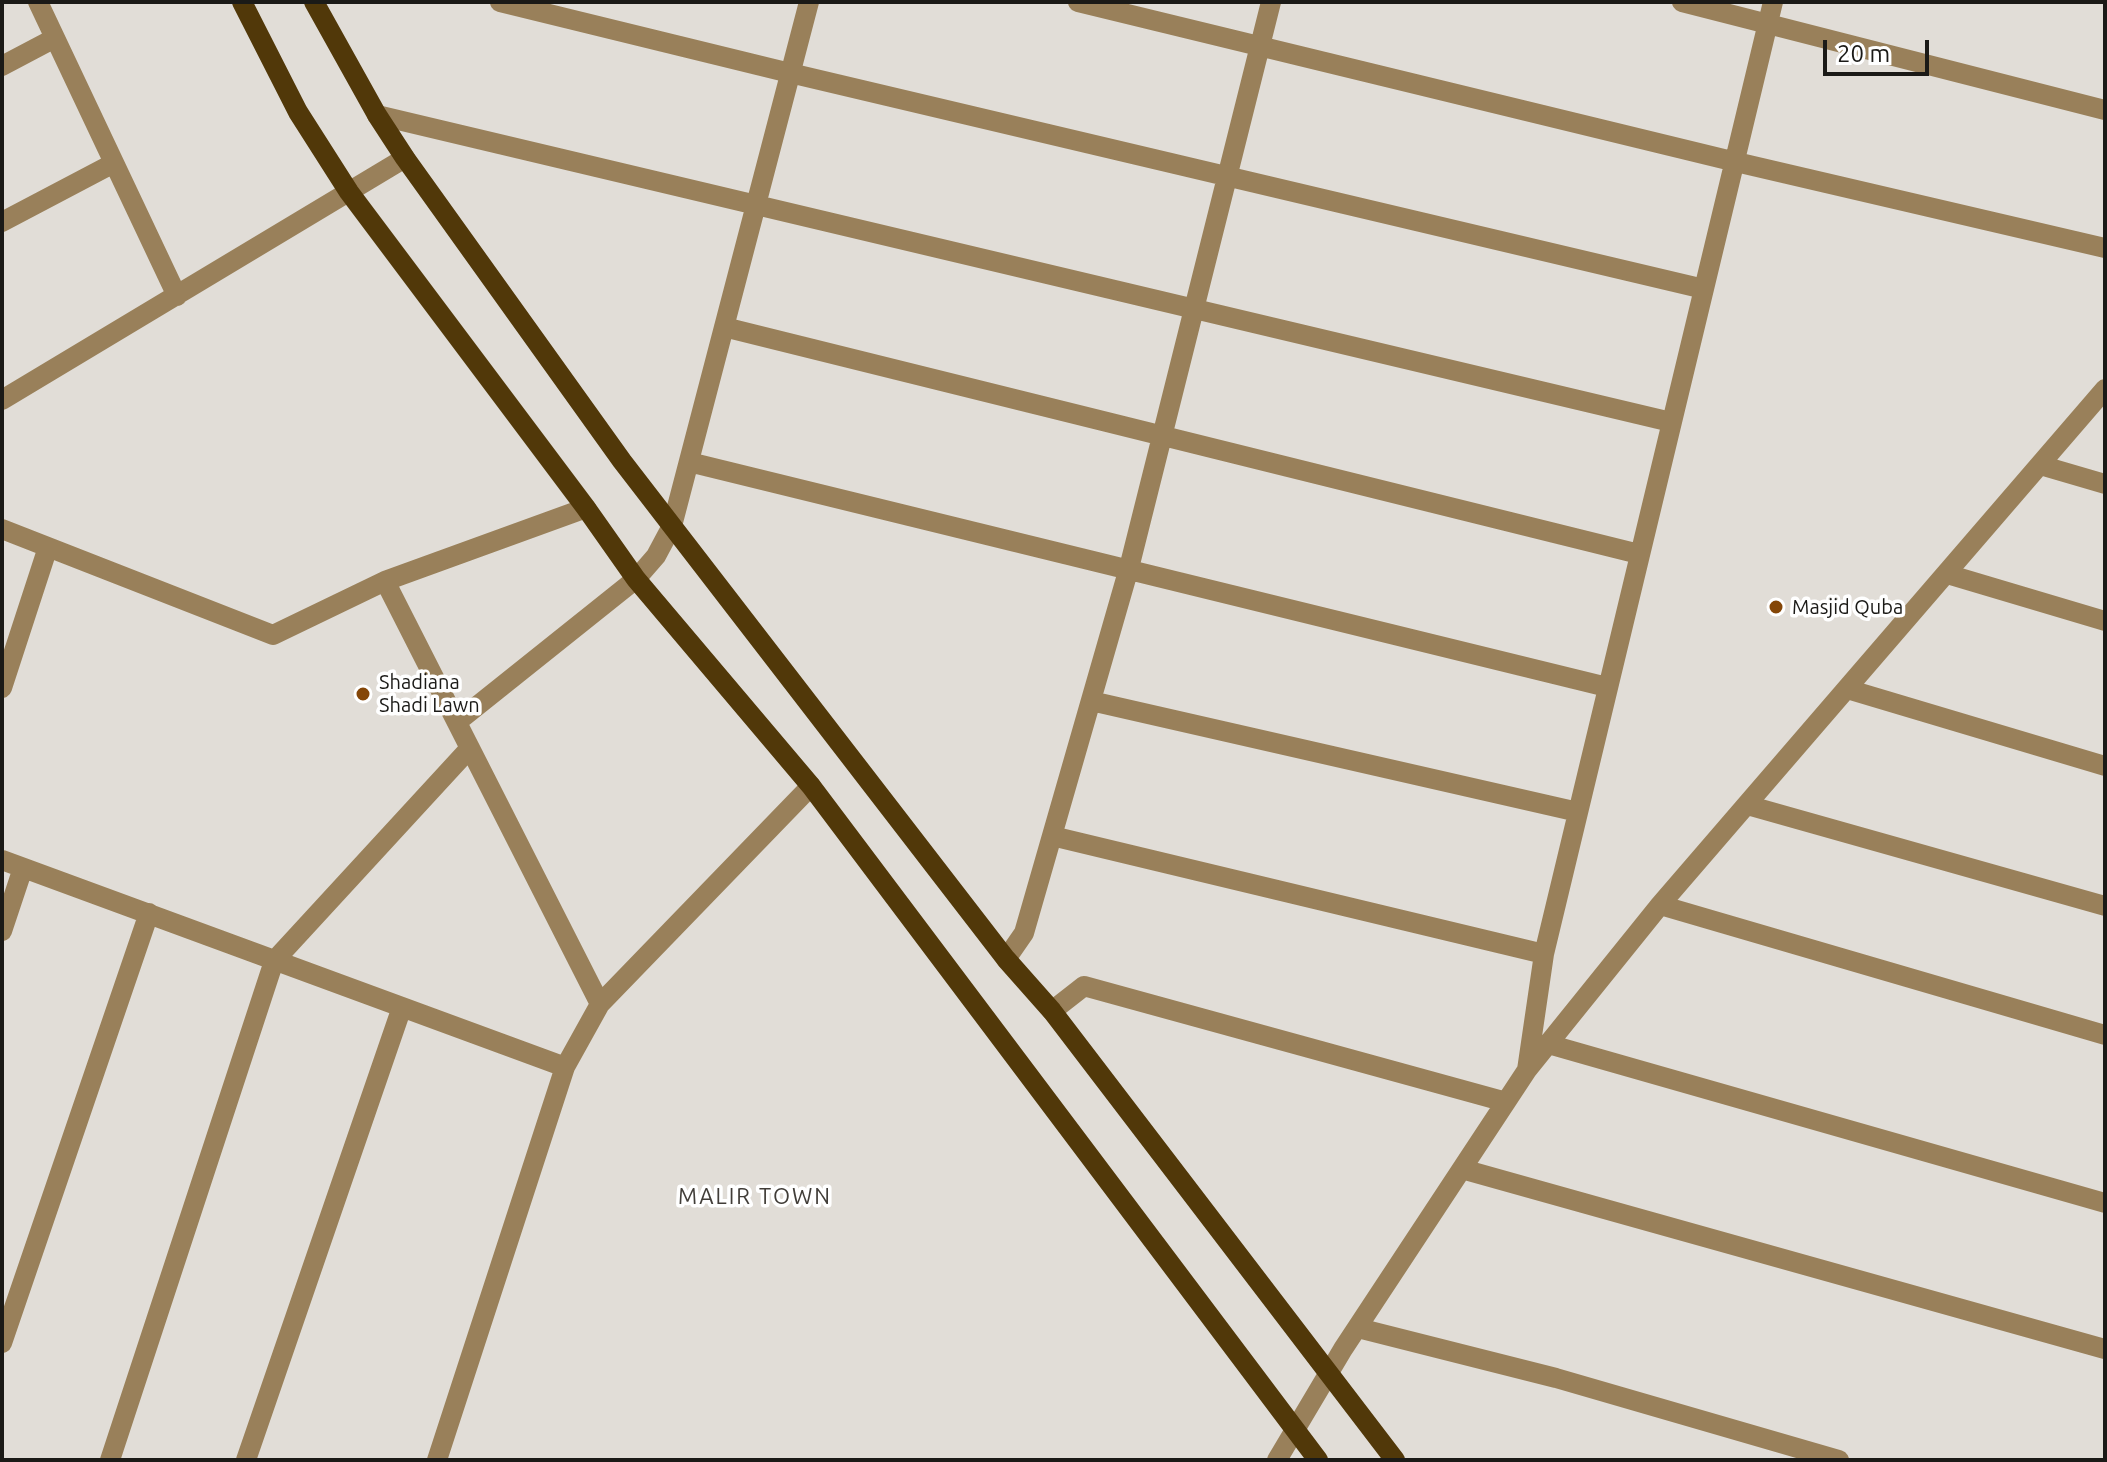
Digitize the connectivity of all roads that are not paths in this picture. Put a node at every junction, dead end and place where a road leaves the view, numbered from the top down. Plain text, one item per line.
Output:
1 (38, 2) edge
2 (242, 2) edge
3 (314, 2) edge
4 (500, 2) edge
5 (809, 2) edge
6 (1078, 2) edge
7 (1271, 2) edge
8 (1682, 2) edge
9 (1773, 2) edge
10 (1768, 24) junction
11 (55, 38) junction
12 (1260, 46) junction
13 (2, 66) edge
14 (790, 73) junction
15 (2105, 110) edge
16 (377, 115) junction
17 (405, 158) junction
18 (1736, 162) junction
19 (114, 163) junction
20 (1228, 177) junction
21 (349, 192) junction
22 (755, 206) junction
23 (2, 222) edge
24 (2105, 248) edge
25 (1704, 289) junction
26 (177, 296) junction
27 (1194, 309) junction
28 (724, 327) junction
29 (2105, 389) edge
30 (2, 400) edge
31 (1671, 422) junction
32 (1163, 436) junction
33 (689, 462) junction
34 (2040, 465) junction
35 (2105, 484) edge
36 (586, 508) junction
37 (672, 526) junction
38 (2, 529) edge
39 (48, 547) junction
40 (1639, 554) junction
41 (1129, 568) junction
42 (1947, 574) junction
43 (636, 579) junction
44 (385, 581) junction
45 (2105, 621) edge
46 (1607, 687) junction
47 (2, 688) edge
48 (1847, 689) junction
49 (1091, 701) junction
50 (457, 722) junction
51 (470, 748) junction
52 (2105, 766) edge
53 (811, 786) junction
54 (1747, 805) junction
55 (1578, 812) junction
56 (1052, 836) junction
57 (2, 860) edge
58 (23, 868) junction
59 (1660, 905) junction
60 (2105, 906) edge
61 (149, 913) junction
62 (2, 931) edge
63 (1544, 954) junction
64 (1006, 959) junction
65 (274, 961) junction
66 (600, 1004) junction
67 (402, 1007) junction
68 (1052, 1011) junction
69 (2105, 1035) edge
70 (1548, 1044) junction
71 (565, 1067) junction
72 (1527, 1070) junction
73 (1506, 1102) junction
74 (1462, 1169) junction
75 (2105, 1203) edge
76 (1358, 1328) junction
77 (2, 1343) edge
78 (2105, 1349) edge
79 (1329, 1373) junction
80 (1296, 1432) junction
81 (110, 1460) edge
82 (246, 1460) edge
83 (437, 1460) edge
84 (1277, 1460) edge
85 (1318, 1460) edge
86 (1395, 1460) edge
87 (1839, 1460) edge

1 - 11 street
2 - 21 main road
3 - 16 main road
4 - 14 street
5 - 14 street
6 - 12 street
7 - 12 street
8 - 10 street
9 - 10 street
10 - 15 street
10 - 18 street
11 - 13 street
11 - 19 street
12 - 18 street
12 - 20 street
14 - 20 street
14 - 22 street
16 - 17 main road
16 - 22 street
17 - 21 street
17 - 37 main road
18 - 24 street
18 - 25 street
19 - 23 street
19 - 26 street
20 - 25 street
20 - 27 street
21 - 26 street
21 - 36 main road
22 - 27 street
22 - 28 street
25 - 31 street
26 - 30 street
27 - 31 street
27 - 32 street
28 - 32 street
28 - 33 street
29 - 34 street
31 - 40 street
32 - 40 street
32 - 41 street
33 - 37 street
33 - 41 street
34 - 35 street
34 - 42 street
36 - 43 main road
36 - 44 street
37 - 43 street
37 - 64 main road
38 - 39 street
39 - 44 street
39 - 47 street
40 - 46 street
41 - 46 street
41 - 49 street
42 - 45 street
42 - 48 street
43 - 50 street
43 - 53 main road
44 - 50 street
46 - 55 street
48 - 52 street
48 - 54 street
49 - 55 street
49 - 56 street
50 - 51 street
51 - 65 street
51 - 66 street
53 - 66 street
53 - 80 main road
54 - 59 street
54 - 60 street
55 - 63 street
56 - 63 street
56 - 64 street
57 - 58 street
58 - 61 street
58 - 62 street
59 - 69 street
59 - 70 street
61 - 65 street
61 - 77 street
63 - 72 street
64 - 68 main road
65 - 67 street
65 - 81 street
66 - 71 street
67 - 71 street
67 - 82 street
68 - 73 street
68 - 79 main road
70 - 72 street
70 - 75 street
71 - 83 street
72 - 73 street
73 - 74 street
74 - 76 street
74 - 78 street
76 - 79 street
76 - 87 street
79 - 80 street
79 - 86 main road
80 - 84 street
80 - 85 main road

